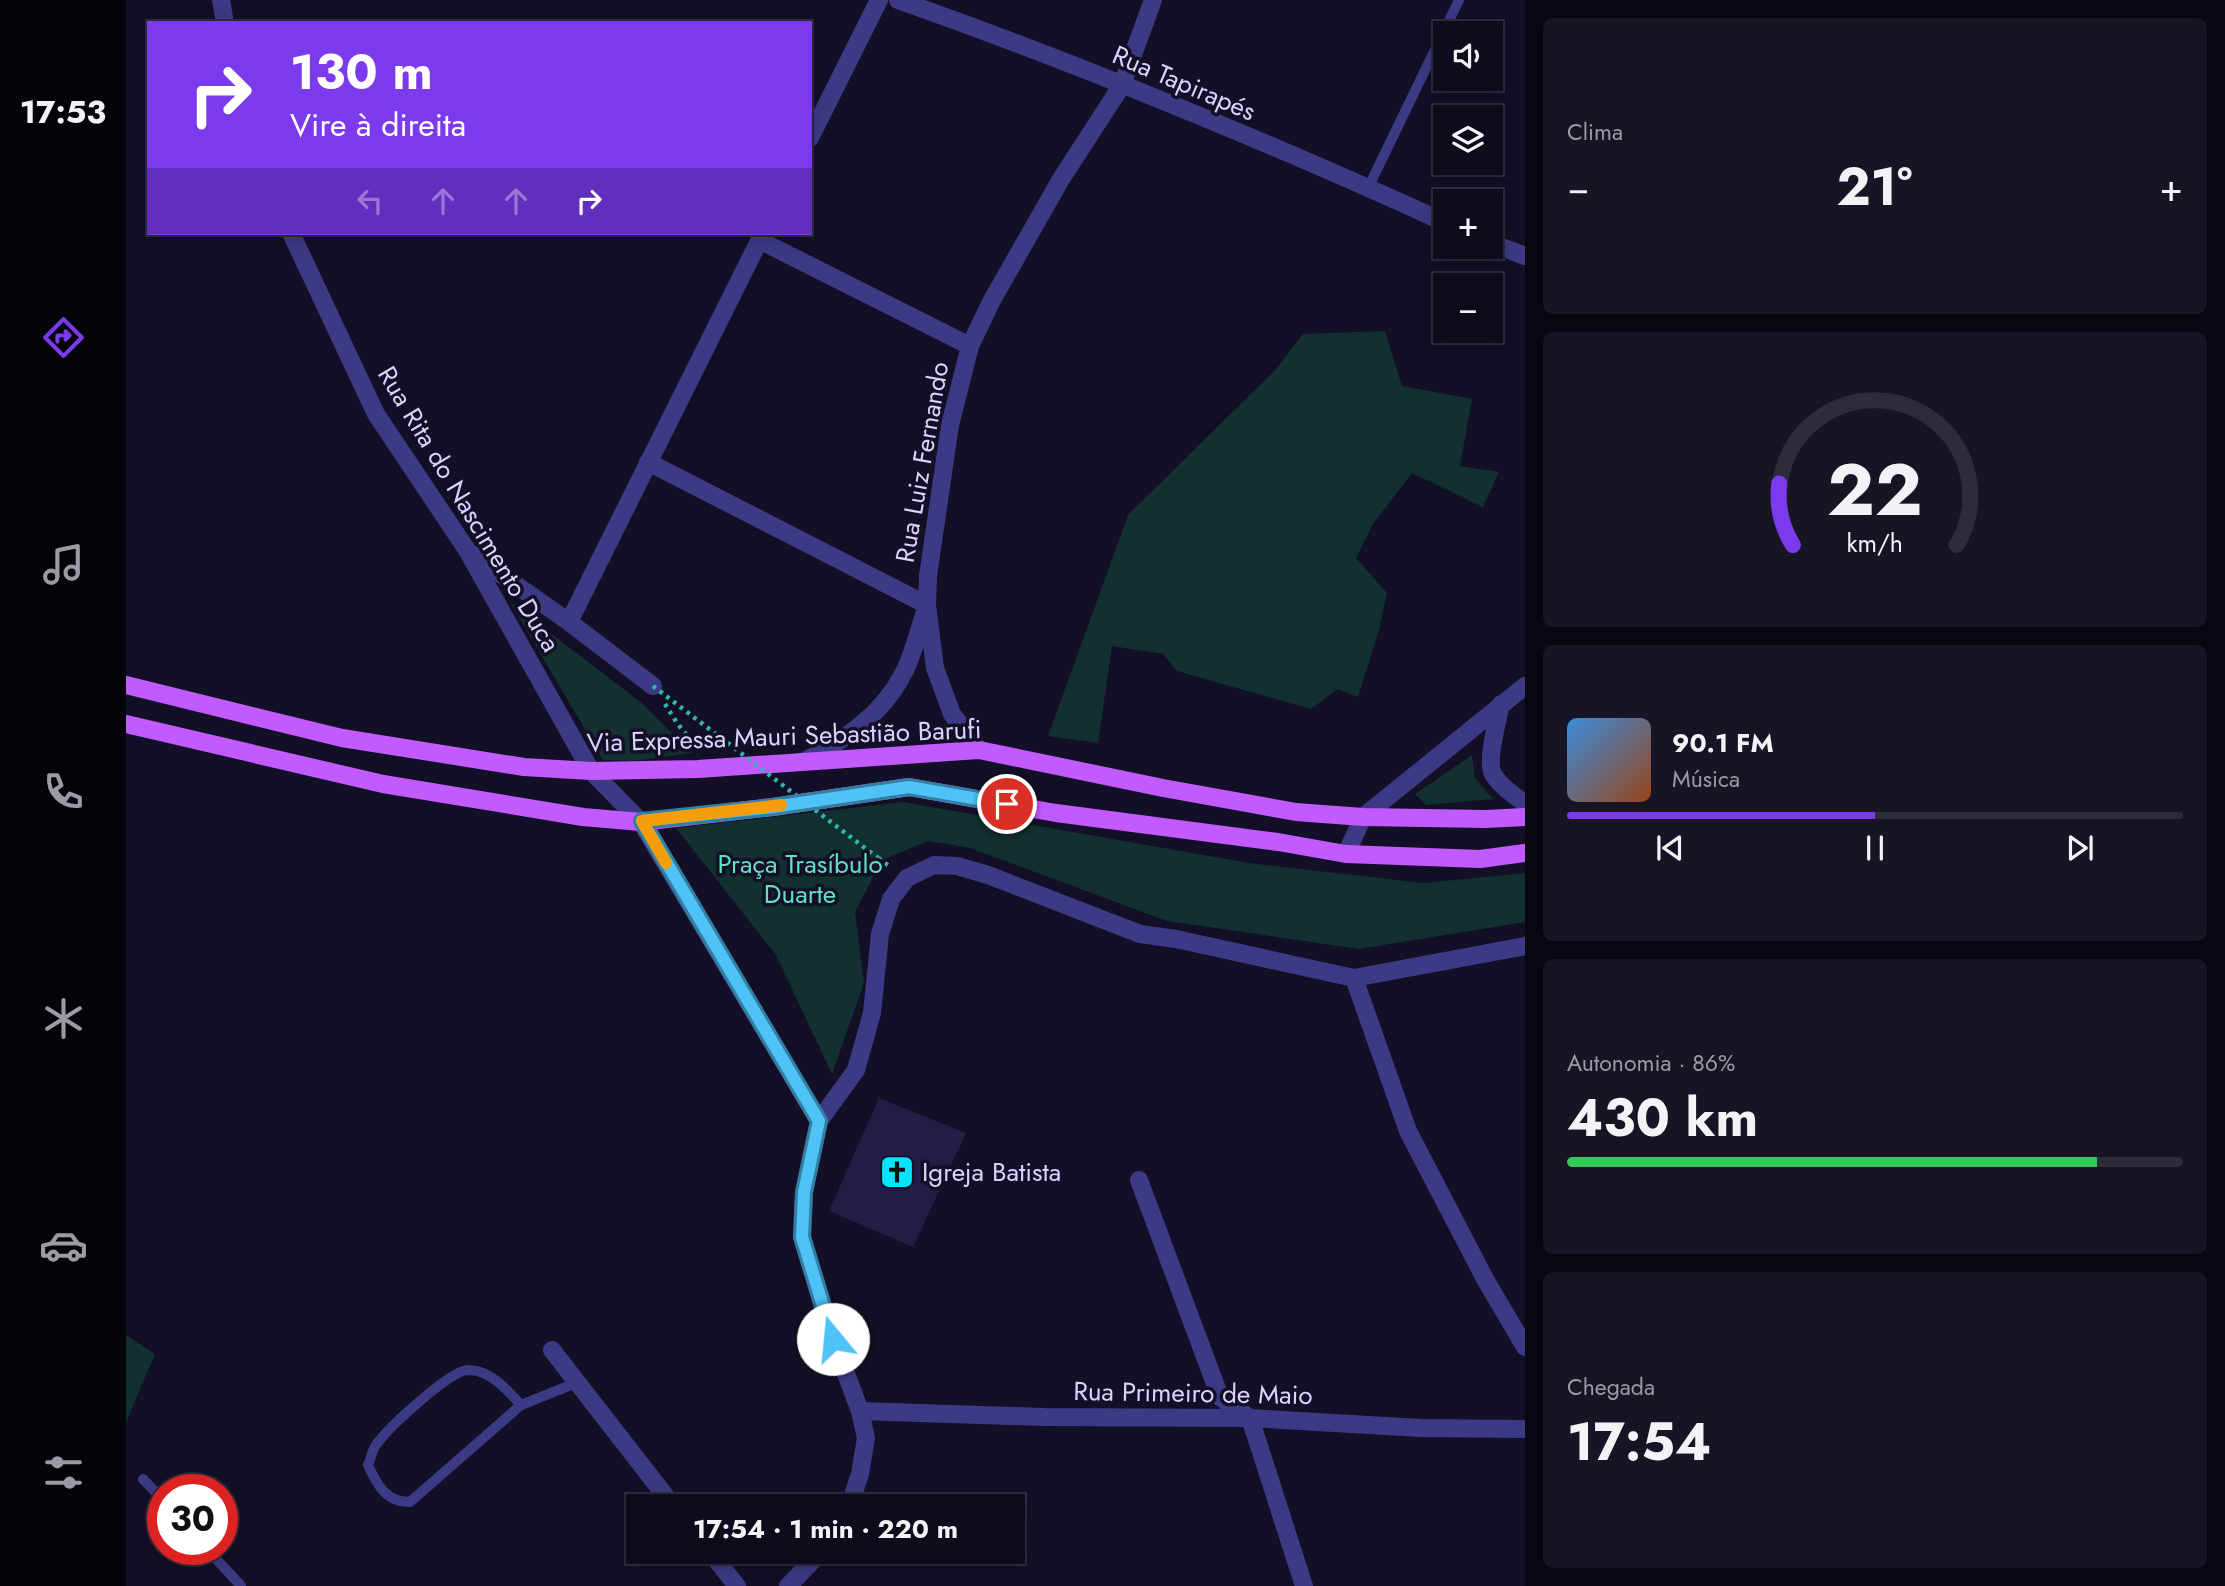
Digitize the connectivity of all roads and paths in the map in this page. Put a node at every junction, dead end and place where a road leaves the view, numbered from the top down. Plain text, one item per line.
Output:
1 (220, 0) edge
2 (879, 0) edge
3 (898, 0) edge
4 (1153, 0) edge
5 (1459, 0) edge
6 (225, 21) edge
7 (1122, 85) junction
8 (812, 134) edge
9 (1368, 188) junction
10 (1433, 217) edge
11 (291, 235) edge
12 (761, 237) edge
13 (1503, 248) edge
14 (1525, 256) edge
15 (970, 346) junction
16 (648, 462) junction
17 (467, 550) junction
18 (927, 605) junction
19 (569, 621) junction
20 (126, 685) edge
21 (1525, 685) edge
22 (653, 686) junction
23 (1501, 704) junction
24 (126, 724) edge
25 (979, 750) junction
26 (805, 761) junction
27 (705, 769) junction
28 (591, 771) junction
29 (1525, 803) edge
30 (1363, 817) junction
31 (1525, 817) edge
32 (642, 821) junction
33 (1525, 853) edge
34 (1346, 854) junction
35 (878, 859) dead end
36 (1525, 946) edge
37 (1354, 978) junction
38 (819, 1121) junction
39 (1139, 1180) dead end
40 (1525, 1347) edge
41 (552, 1350) dead end
42 (576, 1383) junction
43 (521, 1405) junction
44 (860, 1411) junction
45 (1250, 1418) junction
46 (1525, 1429) edge
47 (143, 1479) dead end
48 (147, 1483) edge
49 (664, 1494) edge
50 (853, 1494) edge
51 (720, 1564) edge
52 (809, 1564) edge
53 (222, 1565) edge
54 (241, 1586) edge
55 (737, 1586) edge
56 (788, 1586) edge
57 (1304, 1586) edge

1 - 6 street
2 - 8 street
3 - 7 street, Rua Tapirapés
4 - 7 street, Rua Luiz Fernando
5 - 9 lane
7 - 9 street, Rua Tapirapés
7 - 15 street, Rua Luiz Fernando
9 - 10 street, Rua Tapirapés
11 - 17 street, Rua Rita do Nascimento Duca
12 - 15 street
12 - 16 street
13 - 14 street
15 - 18 street, Rua Luiz Fernando
16 - 18 street
16 - 19 street
17 - 19 street
17 - 28 street, Rua Rita do Nascimento Duca
18 - 25 street, Rua Luiz Fernando
18 - 26 street
19 - 22 street
20 - 28 main road, Via Expressa Mauri Sebastião Barufi
21 - 23 street
22 - 27 path
22 - 35 path, bridge
23 - 29 street
23 - 30 street
24 - 32 main road, Via Expressa Mauri Sebastião Barufi
25 - 26 main road, Via Expressa Mauri Sebastião Barufi
25 - 30 main road, Via Expressa Mauri Sebastião Barufi
26 - 27 main road, Via Expressa Mauri Sebastião Barufi
27 - 28 main road, Via Expressa Mauri Sebastião Barufi
28 - 32 street, Rua Rita do Nascimento Duca
30 - 31 main road, Via Expressa Mauri Sebastião Barufi
30 - 34 street
32 - 34 main road, Via Expressa Mauri Sebastião Barufi
32 - 38 street, Rua Rita do Nascimento Duca
33 - 34 main road, Via Expressa Mauri Sebastião Barufi
36 - 37 street
37 - 38 street
37 - 40 street
38 - 44 street
39 - 45 street
41 - 42 street
42 - 43 lane
42 - 49 street
43 - 43 lane
44 - 45 street, Rua Primeiro de Maio
44 - 50 street
45 - 46 street, Rua Primeiro de Maio
45 - 57 street
47 - 48 lane
51 - 55 street
52 - 56 street
53 - 54 lane

